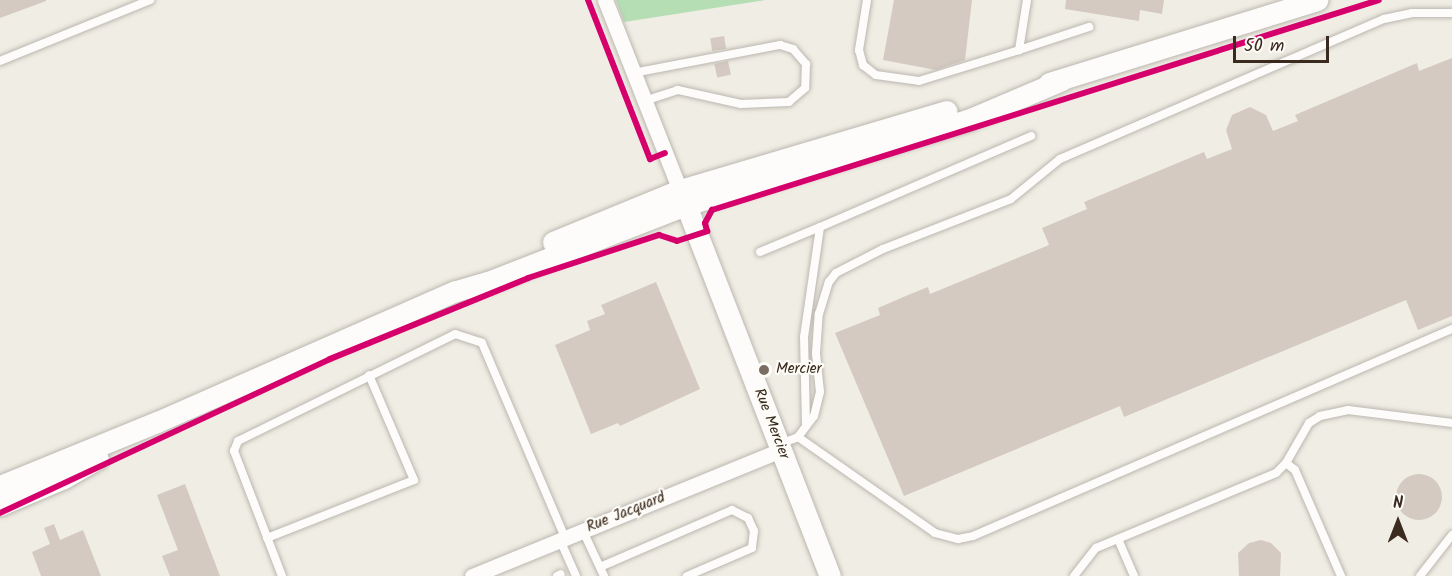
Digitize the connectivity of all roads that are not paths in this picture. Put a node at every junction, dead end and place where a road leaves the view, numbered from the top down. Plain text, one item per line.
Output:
1 (150, 0) edge
2 (605, 0) edge
3 (867, 0) edge
4 (1027, 0) edge
5 (1317, 0) edge
6 (1452, 13) edge
7 (1089, 27) dead end
8 (1020, 50) junction
9 (0, 61) edge
10 (633, 73) junction
11 (644, 101) junction
12 (1031, 136) dead end
13 (683, 197) junction
14 (820, 227) junction
15 (760, 252) dead end
16 (1452, 329) edge
17 (369, 375) junction
18 (157, 422) junction
19 (1452, 423) edge
20 (806, 426) junction
21 (798, 437) junction
22 (779, 447) junction
23 (1286, 463) junction
24 (0, 486) edge
25 (0, 505) edge
26 (584, 531) junction
27 (1452, 535) edge
28 (267, 538) junction
29 (563, 539) junction
30 (1118, 539) junction
31 (600, 567) junction
32 (282, 576) edge
33 (472, 576) edge
34 (576, 576) edge
35 (604, 576) edge
36 (687, 576) edge
37 (830, 576) edge
38 (1074, 576) edge
39 (1134, 576) edge
40 (1341, 576) edge
41 (1420, 576) edge

1 - 9 lane
2 - 10 street
3 - 8 lane
4 - 8 lane
5 - 13 main road
6 - 20 lane
7 - 8 lane
10 - 11 street
10 - 11 lane
11 - 13 street
12 - 14 lane
13 - 18 main road
13 - 22 main road, Rue Mercier
14 - 15 lane
14 - 20 lane
16 - 21 lane
17 - 28 lane
17 - 28 lane
17 - 29 lane
18 - 24 main road
18 - 25 main road
19 - 23 lane
20 - 21 lane
21 - 22 lane
22 - 26 street, Rue Jacquard
22 - 37 main road, Rue Mercier
23 - 30 lane
23 - 40 lane
26 - 29 street, Rue Jacquard
26 - 31 lane
27 - 41 lane
28 - 32 lane
29 - 33 street, Rue Jacquard
29 - 34 lane
30 - 38 lane
30 - 39 lane
31 - 35 lane
31 - 36 lane

